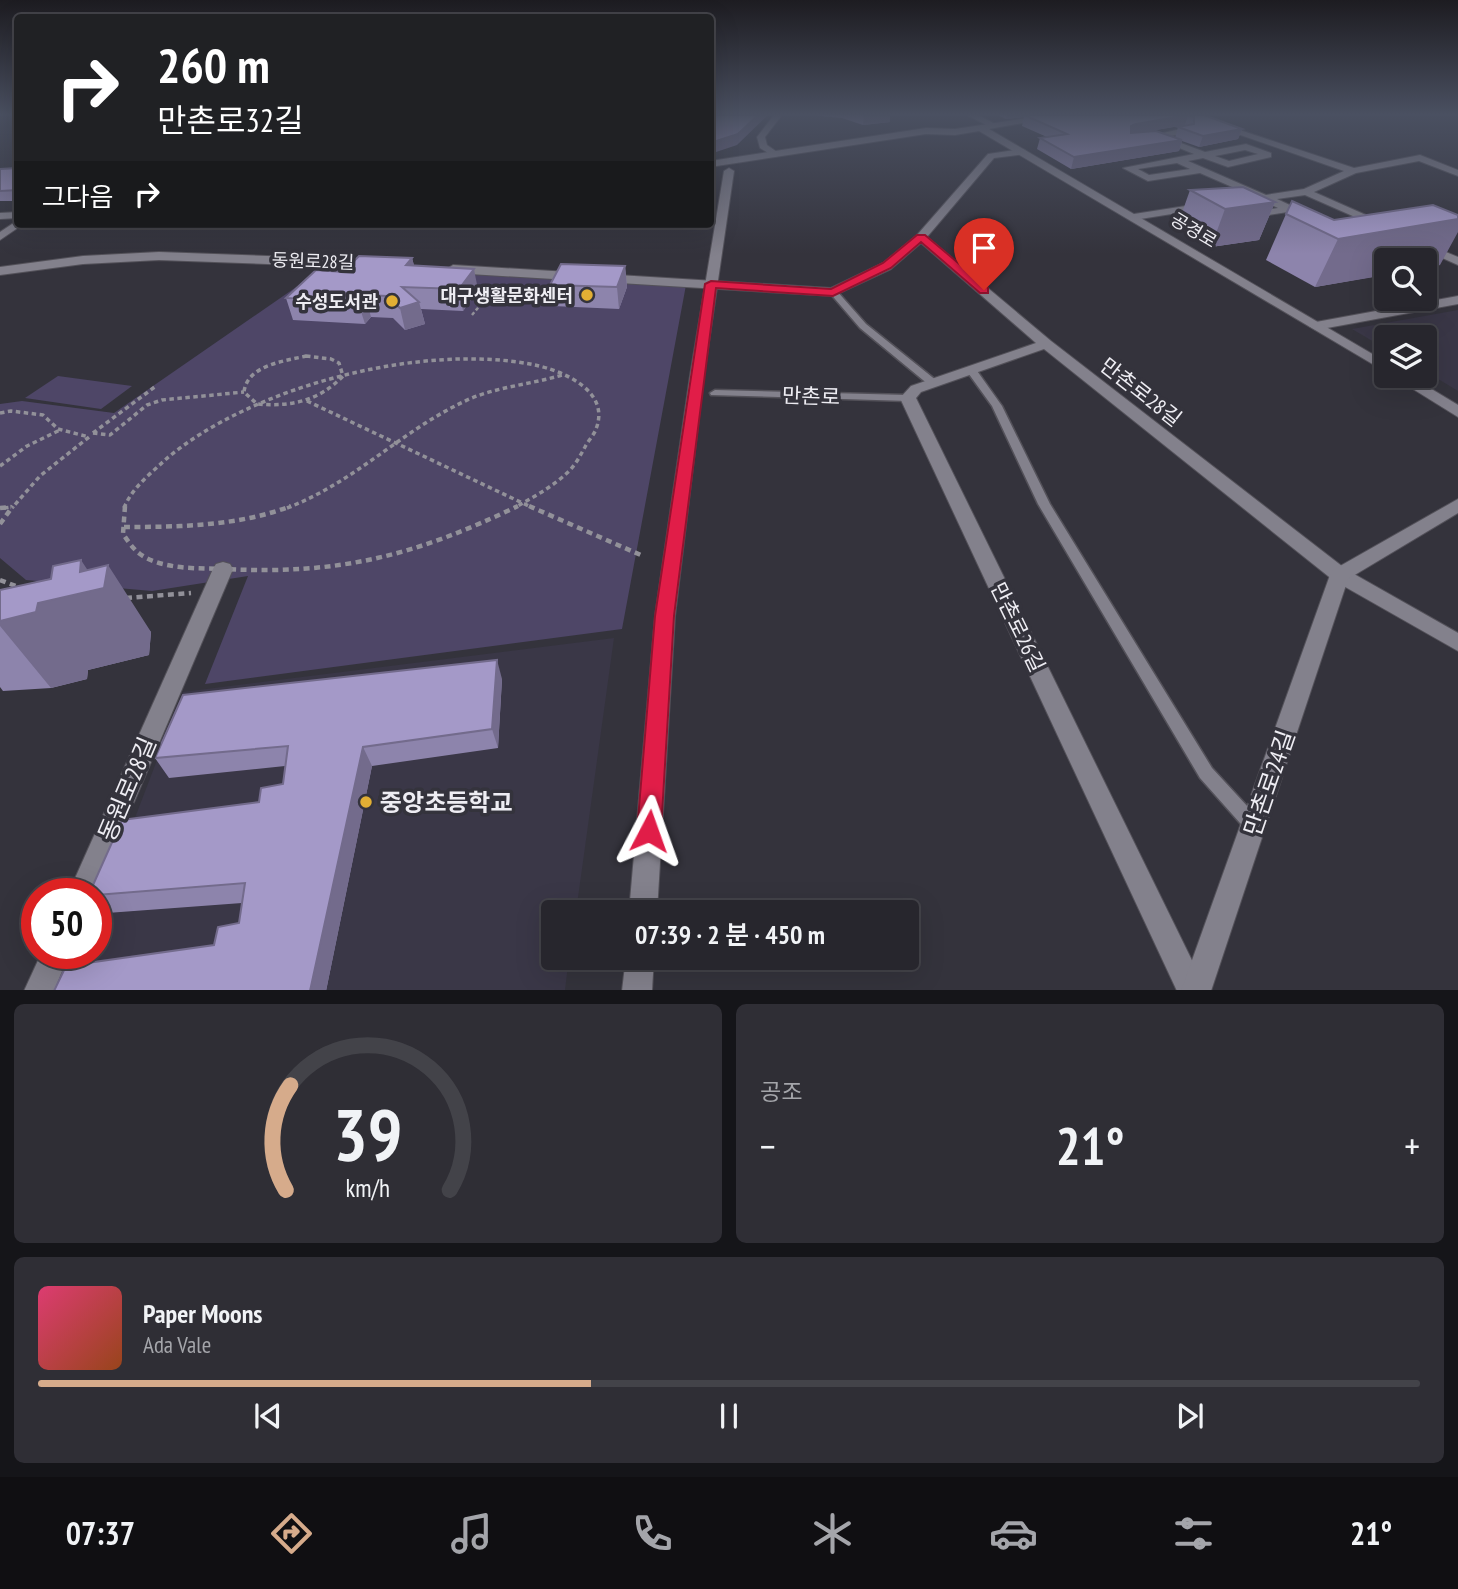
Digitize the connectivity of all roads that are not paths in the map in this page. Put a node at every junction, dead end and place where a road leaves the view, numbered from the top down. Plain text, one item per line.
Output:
1 (790, 161) edge
2 (986, 161) edge
3 (1037, 161) edge
4 (1170, 161) edge
5 (1181, 161) edge
6 (1221, 161) edge
7 (1240, 161) edge
8 (1324, 161) edge
9 (1404, 161) edge
10 (1428, 161) edge
11 (1201, 170) junction
12 (1353, 171) junction
13 (720, 172) edge
14 (1458, 173) edge
15 (1306, 192) junction
16 (1267, 197) junction
17 (1227, 203) edge
18 (1214, 205) edge
19 (1175, 211) junction
20 (1241, 216) edge
21 (1134, 217) junction
22 (1191, 219) dead end
23 (14, 226) edge
24 (1395, 232) edge
25 (0, 237) edge
26 (921, 237) junction
27 (1408, 238) edge
28 (1458, 261) edge
29 (393, 265) edge
30 (434, 267) edge
31 (0, 271) edge
32 (711, 284) junction
33 (833, 292) junction
34 (1458, 300) edge
35 (1316, 326) junction
36 (1046, 344) junction
37 (1374, 361) edge
38 (971, 370) junction
39 (933, 383) junction
40 (1419, 388) edge
41 (715, 393) dead end
42 (908, 398) junction
43 (1458, 412) edge
44 (1455, 510) edge
45 (223, 569) road end
46 (1340, 575) junction
47 (1458, 643) edge
48 (1254, 826) junction
49 (88, 878) edge
50 (644, 900) edge
51 (48, 969) edge
52 (639, 970) edge
53 (39, 990) edge
54 (637, 990) edge
55 (1194, 990) edge

1 - 13 street
2 - 26 street
3 - 21 street, 공경로
4 - 11 street
5 - 11 street
6 - 7 street
8 - 12 street
9 - 12 street
10 - 14 street
11 - 16 street
12 - 15 street
13 - 32 street
15 - 16 street
15 - 24 street
16 - 17 street
16 - 20 street
18 - 19 street
19 - 21 street
19 - 22 street
21 - 35 street, 공경로
23 - 25 street
26 - 33 street
26 - 36 street, 만촌로28길
27 - 28 street
29 - 31 street, 동원로28길
30 - 32 street
32 - 33 street
32 - 50 street
33 - 39 lane
34 - 35 street
35 - 37 street, 공경로
36 - 38 street
36 - 46 street, 만촌로28길
38 - 39 street
38 - 48 lane
39 - 42 street
40 - 43 street
41 - 42 lane, 만촌로
42 - 55 street, 만촌로26길
44 - 46 street
45 - 49 street, 동원로28길
46 - 47 street
46 - 48 street, 만촌로24길
48 - 55 street, 만촌로24길
51 - 53 street
52 - 54 street

